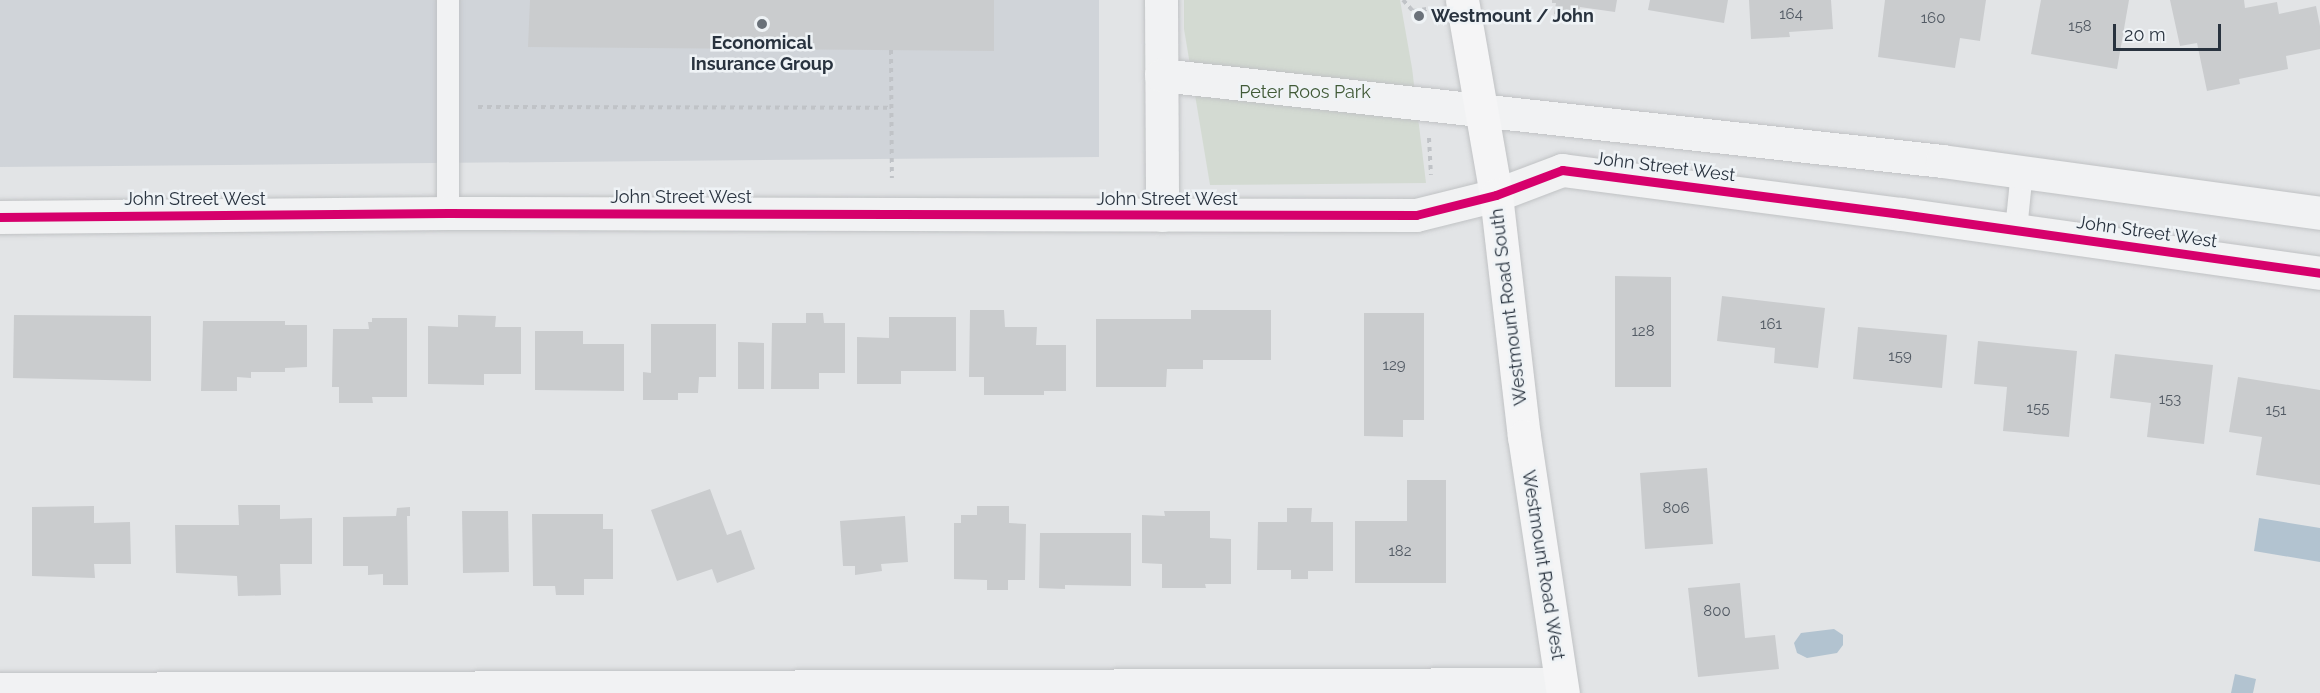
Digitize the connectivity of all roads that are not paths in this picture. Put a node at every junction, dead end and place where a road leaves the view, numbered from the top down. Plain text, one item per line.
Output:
1 (448, 0) edge
2 (1161, 0) edge
3 (1462, 0) edge
4 (1161, 75) junction
5 (1481, 111) junction
6 (2022, 171) junction
7 (1496, 195) junction
8 (448, 213) junction
9 (2320, 213) edge
10 (1162, 215) junction
11 (0, 217) edge
12 (2016, 230) junction
13 (2320, 273) edge
14 (1524, 436) joint
15 (1562, 688) edge
16 (0, 689) edge
17 (165, 691) edge

1 - 8 lane
2 - 4 street
3 - 5 main road, Westmount Road South
4 - 5 street, John Street West
4 - 10 street
5 - 6 street, John Street West
5 - 7 main road, Westmount Road South
6 - 9 street, John Street West
6 - 12 lane
7 - 10 street, John Street West
7 - 12 street, John Street West
7 - 14 main road, Westmount Road South
8 - 10 street, John Street West
8 - 11 street, John Street West
12 - 13 street, John Street West
14 - 15 main road, Westmount Road West
15 - 17 street
16 - 17 street

